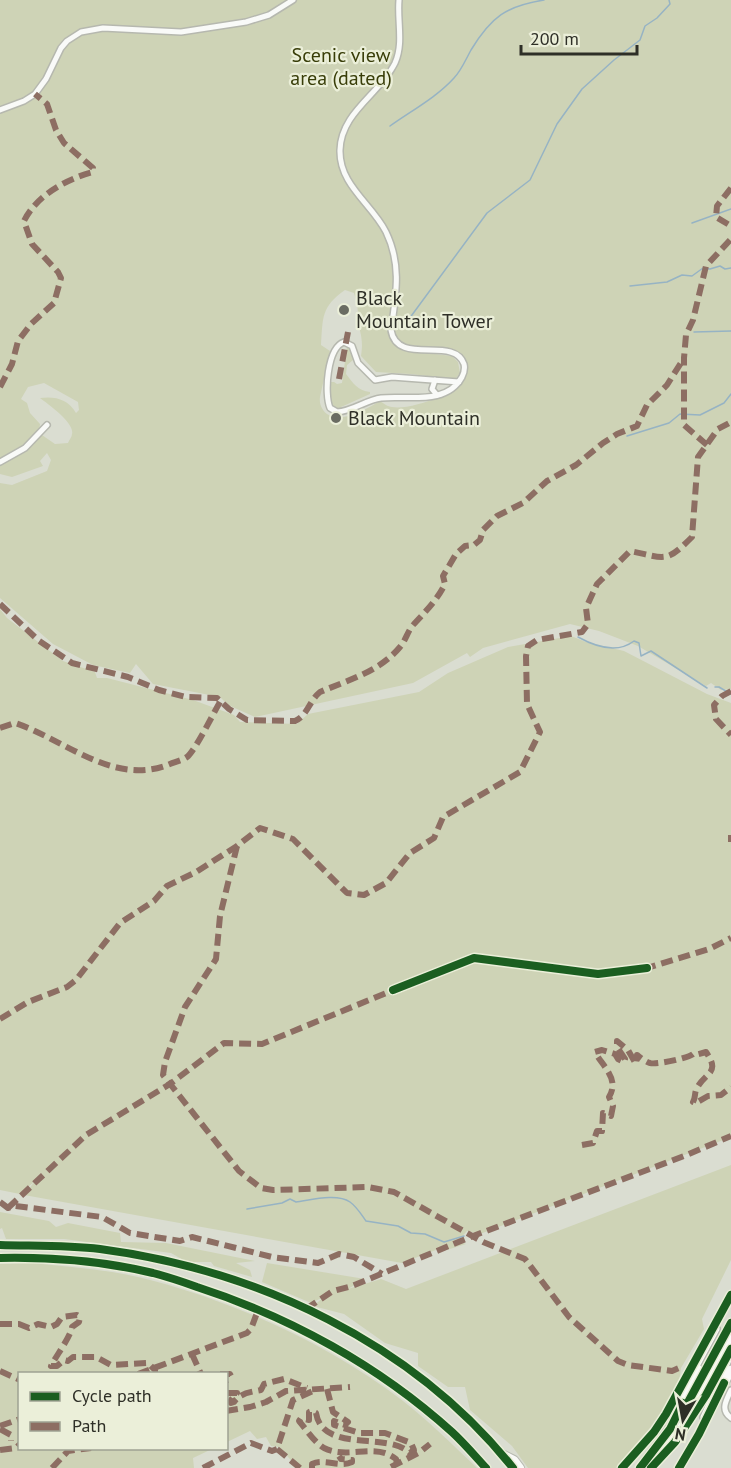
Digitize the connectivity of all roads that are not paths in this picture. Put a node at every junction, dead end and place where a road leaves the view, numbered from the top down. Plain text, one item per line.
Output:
1 (293, 0) edge
2 (399, 0) edge
3 (0, 110) edge
4 (437, 380) junction
5 (459, 381) junction
6 (438, 395) junction
7 (47, 425) dead end
8 (0, 462) edge
9 (2, 1245) edge
10 (0, 1258) edge
11 (731, 1295) edge
12 (731, 1301) edge
13 (731, 1323) edge
14 (731, 1337) edge
15 (711, 1340) junction
16 (731, 1349) edge
17 (731, 1356) edge
18 (731, 1370) edge
19 (731, 1390) edge
20 (731, 1418) edge
21 (670, 1429) junction
22 (654, 1432) junction
23 (664, 1452) junction
24 (689, 1452) junction
25 (502, 1454) junction
26 (486, 1468) edge
27 (513, 1468) edge
28 (520, 1468) edge
29 (622, 1468) edge
30 (640, 1468) edge
31 (651, 1468) edge
32 (679, 1468) edge

1 - 3 street
2 - 5 street
4 - 5 street
4 - 6 street
4 - 6 street
4 - 6 street
5 - 6 street
7 - 8 street
9 - 25 main road
10 - 26 main road
11 - 22 highway
12 - 15 street
13 - 21 highway
14 - 23 highway
15 - 21 highway
15 - 22 street
16 - 23 highway
17 - 24 street
18 - 24 highway
19 - 20 street
21 - 30 highway
22 - 29 highway
23 - 31 highway
24 - 32 highway
25 - 27 main road
25 - 28 highway

